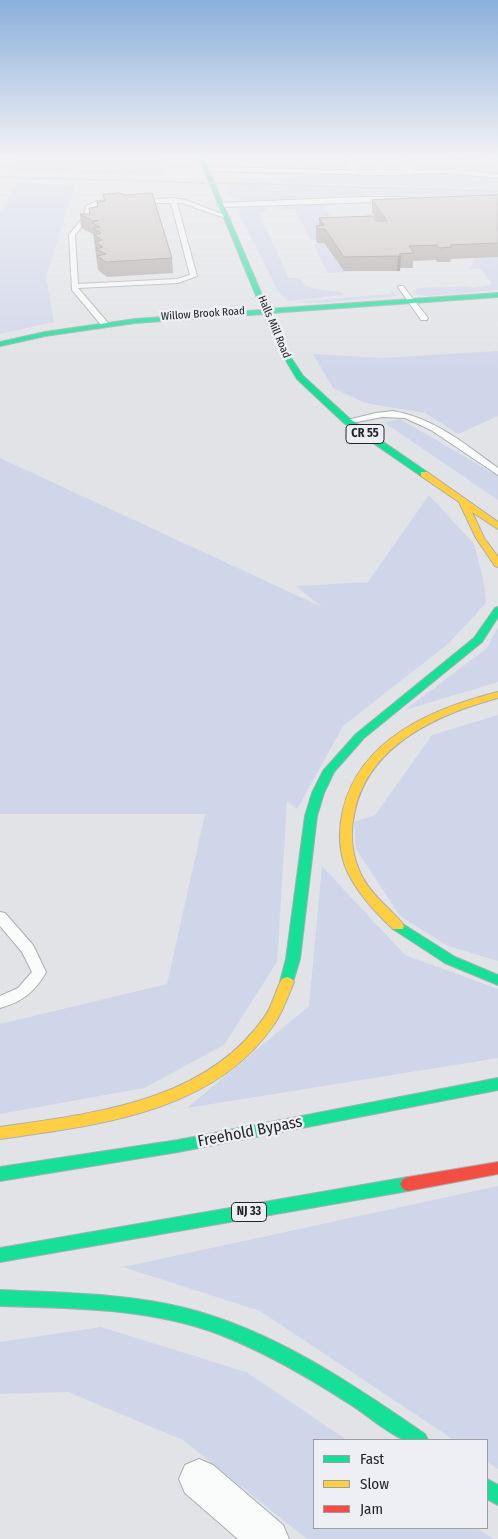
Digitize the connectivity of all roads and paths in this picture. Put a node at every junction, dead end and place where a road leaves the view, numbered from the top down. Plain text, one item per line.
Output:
1 (77, 229) edge
2 (181, 229) edge
3 (232, 229) edge
4 (75, 286) junction
5 (401, 286) dead end
6 (498, 294) edge
7 (411, 302) junction
8 (267, 310) junction
9 (424, 318) dead end
10 (105, 324) junction
11 (0, 344) edge
12 (347, 421) junction
13 (498, 472) edge
14 (463, 502) junction
15 (498, 526) edge
16 (498, 564) edge
17 (498, 610) edge
18 (498, 695) edge
19 (0, 917) edge
20 (498, 980) edge
21 (0, 1002) edge
22 (498, 1084) edge
23 (0, 1133) edge
24 (498, 1168) edge
25 (0, 1174) edge
26 (0, 1255) edge
27 (0, 1298) edge
28 (418, 1439) edge
29 (199, 1479) dead end
30 (269, 1539) edge

1 - 4 lane
2 - 4 lane
3 - 8 main road, Halls Mill Road / CR 55
4 - 10 lane
5 - 7 lane
6 - 7 main road, Willow Brook Road
7 - 8 main road, Willow Brook Road
7 - 9 lane
8 - 10 main road, Willow Brook Road
8 - 12 main road, Halls Mill Road / CR 55
10 - 11 main road, Willow Brook Road
12 - 13 lane
12 - 14 main road, Halls Mill Road / CR 55
14 - 15 main road, Halls Mill Road / CR 55
14 - 16 main road
17 - 23 main road
18 - 20 main road
19 - 21 lane
22 - 25 main road, Freehold Bypass
24 - 26 main road, NJ 33
27 - 28 main road
29 - 30 street

